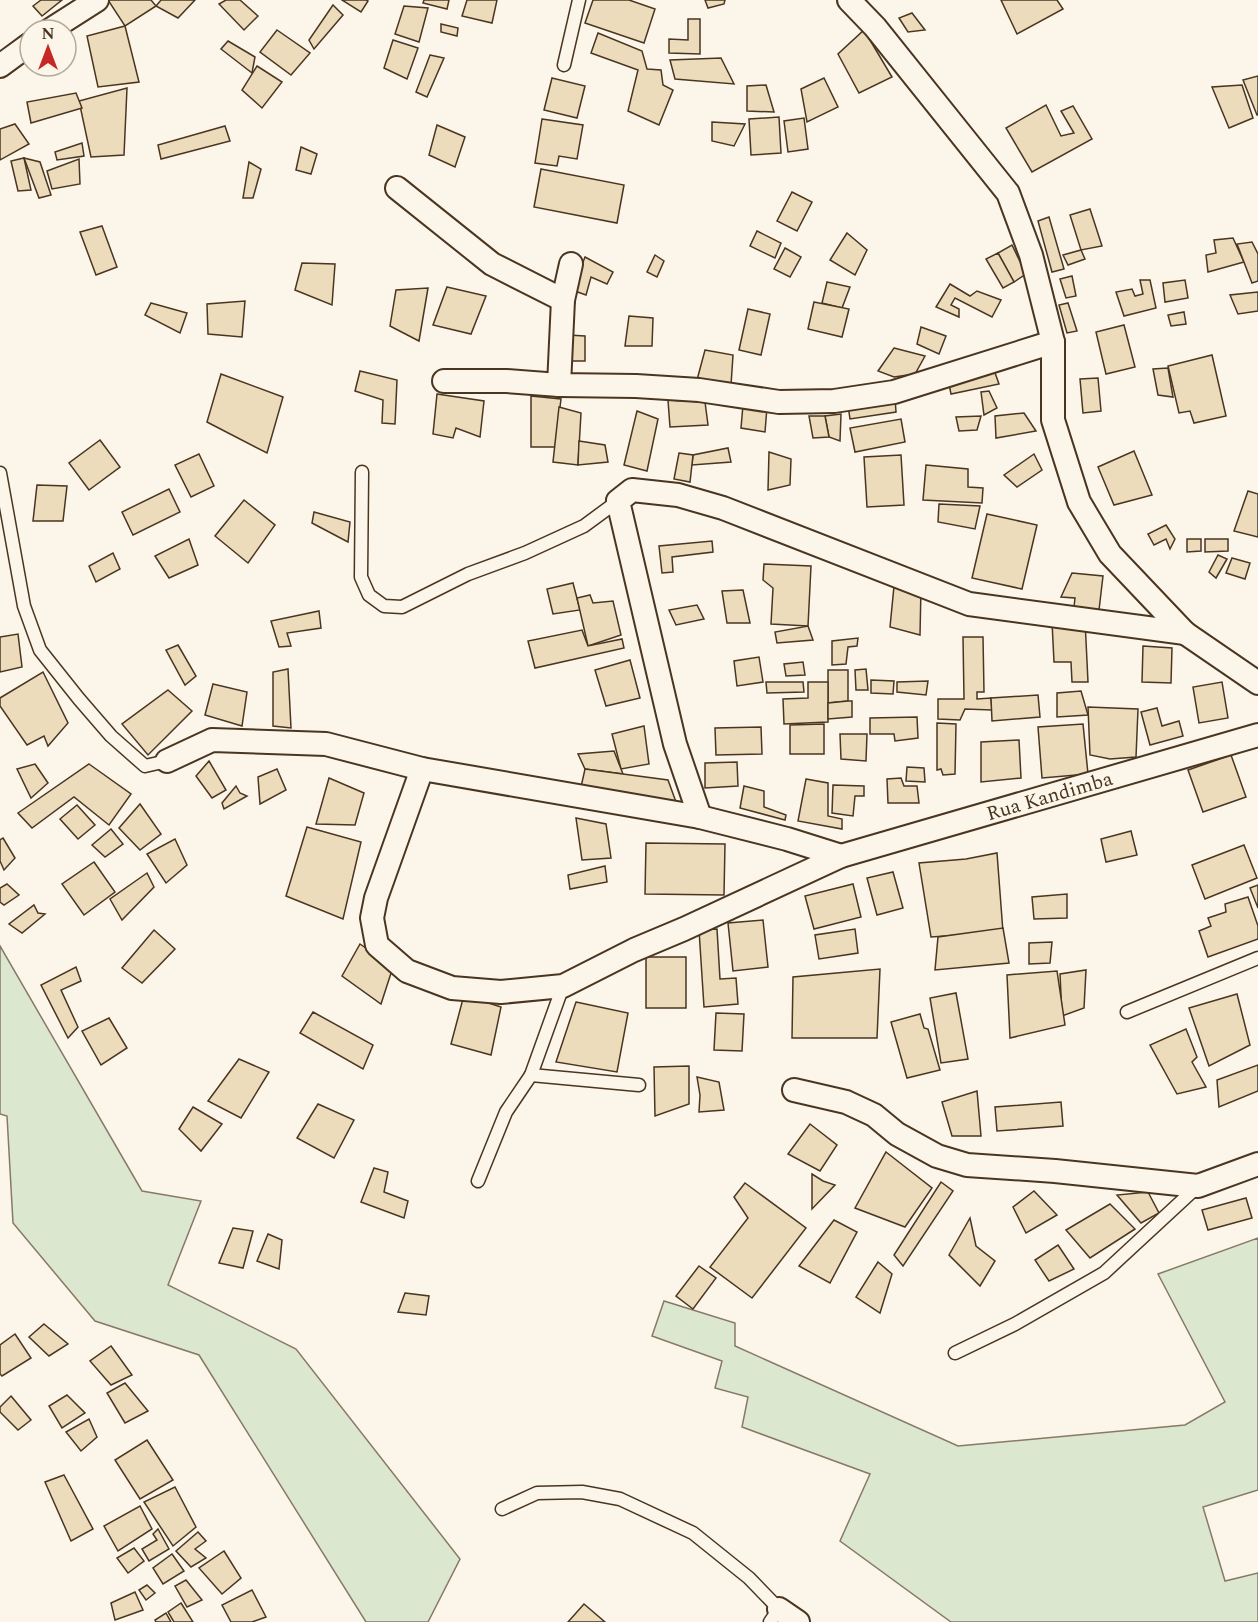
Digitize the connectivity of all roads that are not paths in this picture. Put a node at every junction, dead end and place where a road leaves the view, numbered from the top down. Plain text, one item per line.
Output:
1 (97, 0) edge
2 (579, 0) edge
3 (849, 0) edge
4 (69, 18) edge
5 (18, 53) edge
6 (564, 65) dead end
7 (0, 66) edge
8 (397, 188) dead end
9 (571, 264) dead end
10 (563, 300) junction
11 (1053, 342) junction
12 (444, 381) dead end
13 (559, 385) junction
14 (362, 472) dead end
15 (0, 473) edge
16 (618, 501) junction
17 (1185, 633) junction
18 (1258, 683) edge
19 (1258, 735) edge
20 (166, 761) joint
21 (422, 769) junction
22 (700, 817) junction
23 (841, 856) junction
24 (1258, 958) edge
25 (563, 986) junction
26 (1127, 1012) dead end
27 (531, 1075) junction
28 (639, 1085) dead end
29 (794, 1090) dead end
30 (1258, 1164) edge
31 (478, 1180) dead end
32 (1198, 1186) junction
33 (955, 1353) dead end
34 (502, 1509) dead end
35 (775, 1615) edge
36 (798, 1622) edge

1 - 4 street
2 - 6 lane
3 - 11 street
5 - 7 street
8 - 10 street
9 - 10 street
10 - 13 street
11 - 13 street
11 - 17 street
12 - 13 street
14 - 16 lane
15 - 20 lane
16 - 17 street
16 - 22 street
17 - 18 street
19 - 23 street, Rua Kandimba
20 - 21 street
21 - 22 street
21 - 25 street
22 - 23 street
23 - 25 street, Rua Kandimba
24 - 26 lane
25 - 27 lane
27 - 28 lane
27 - 31 lane
29 - 32 street
30 - 32 street
32 - 33 lane
34 - 35 lane
35 - 36 street

